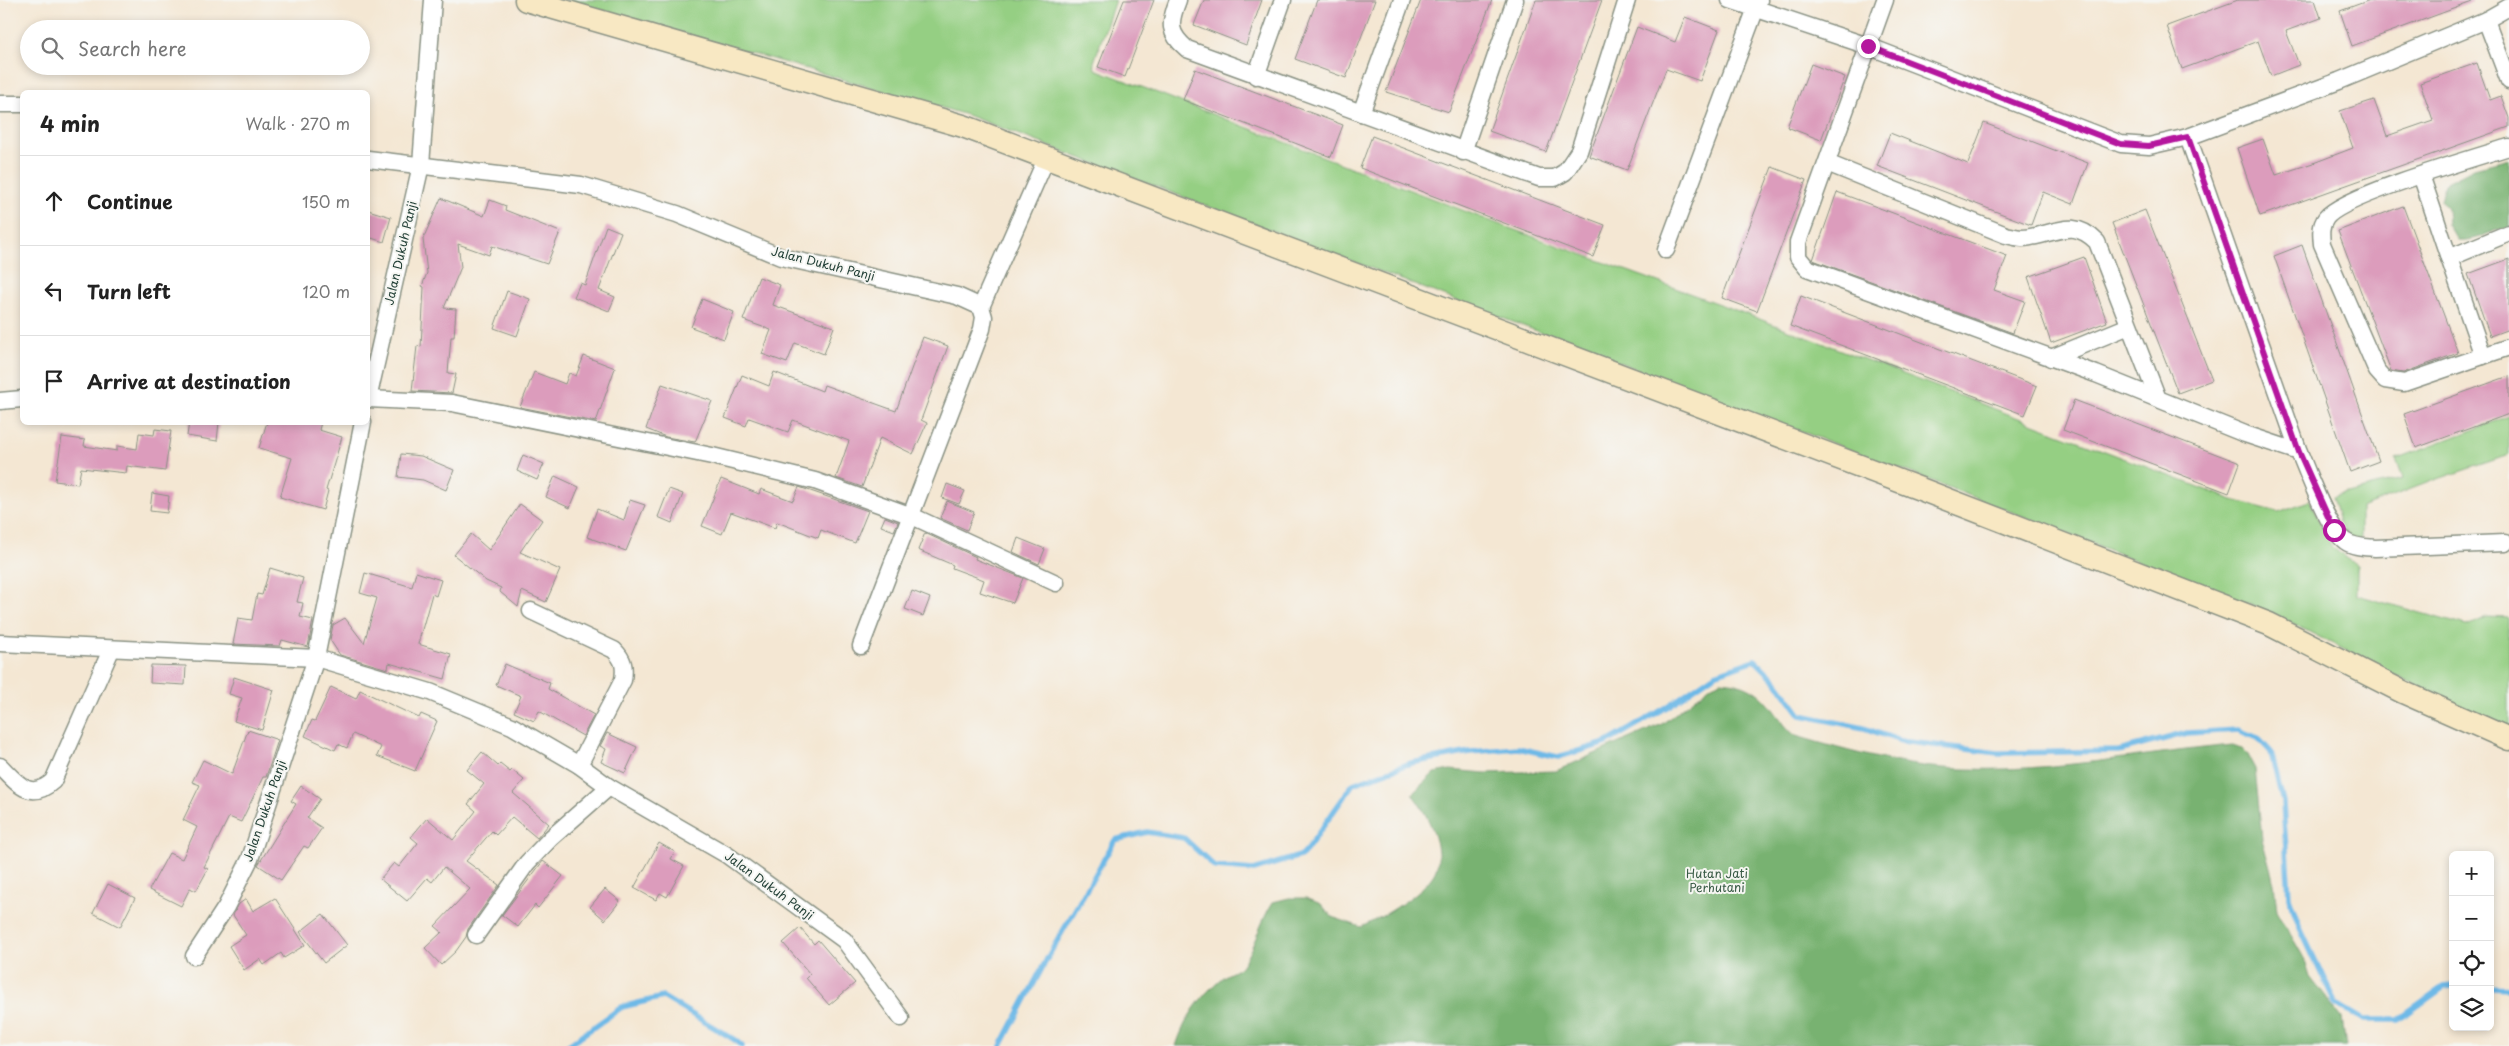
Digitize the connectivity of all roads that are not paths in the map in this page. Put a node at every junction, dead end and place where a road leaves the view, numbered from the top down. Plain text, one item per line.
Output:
1 (433, 0) edge
2 (526, 0) edge
3 (1178, 0) edge
4 (1283, 0) edge
5 (1402, 0) edge
6 (1515, 0) edge
7 (1627, 0) edge
8 (1730, 0) edge
9 (1885, 0) edge
10 (1757, 4) edge
11 (2509, 6) edge
12 (2486, 20) junction
13 (1868, 46) junction
14 (1256, 76) junction
15 (2509, 81) edge
16 (0, 104) edge
17 (20, 104) edge
18 (1362, 113) junction
19 (2188, 137) junction
20 (2509, 147) edge
21 (1463, 152) junction
22 (370, 159) edge
23 (1046, 159) junction
24 (1827, 164) junction
25 (421, 165) junction
26 (2421, 175) junction
27 (2509, 233) edge
28 (1666, 250) dead end
29 (2449, 258) junction
30 (981, 307) junction
31 (2129, 326) junction
32 (2509, 347) edge
33 (2483, 356) junction
34 (2051, 358) junction
35 (370, 390) edge
36 (20, 399) edge
37 (370, 399) edge
38 (2158, 399) junction
39 (0, 400) edge
40 (362, 425) edge
41 (2299, 452) junction
42 (912, 516) junction
43 (2505, 542) dead end
44 (1056, 583) dead end
45 (530, 612) dead end
46 (0, 643) edge
47 (861, 646) dead end
48 (111, 650) junction
49 (316, 658) junction
50 (2509, 739) edge
51 (579, 765) junction
52 (0, 766) edge
53 (609, 787) junction
54 (476, 935) dead end
55 (194, 956) dead end
56 (901, 1018) dead end

1 - 25 street, Jalan Dukuh Panji
2 - 23 main road
3 - 14 street
4 - 14 street
5 - 18 street
6 - 21 street
7 - 21 street
8 - 10 street
9 - 13 street
10 - 13 street
10 - 28 street
11 - 12 street
12 - 15 street
12 - 19 street
13 - 19 street
13 - 24 street
14 - 18 street
16 - 17 street
18 - 21 street
19 - 41 street
20 - 26 street
22 - 25 street
23 - 30 street
23 - 50 main road
24 - 31 street
24 - 34 street
25 - 30 street, Jalan Dukuh Panji
25 - 35 street, Jalan Dukuh Panji
26 - 29 street
26 - 33 street
27 - 29 street
29 - 33 street
30 - 42 street
31 - 34 street
31 - 38 street
32 - 33 street
34 - 38 street
36 - 39 street
37 - 42 street, Jalan Dukuh Panji
38 - 41 street
40 - 49 street, Jalan Dukuh Panji
41 - 43 street
42 - 44 street, Jalan Dukuh Panji
42 - 47 street
45 - 51 street
46 - 48 street, Jalan Dukuh Panji
48 - 49 street, Jalan Dukuh Panji
48 - 52 street
49 - 51 street, Jalan Dukuh Panji
49 - 55 street, Jalan Dukuh Panji
51 - 53 street, Jalan Dukuh Panji
53 - 54 street
53 - 56 street, Jalan Dukuh Panji

